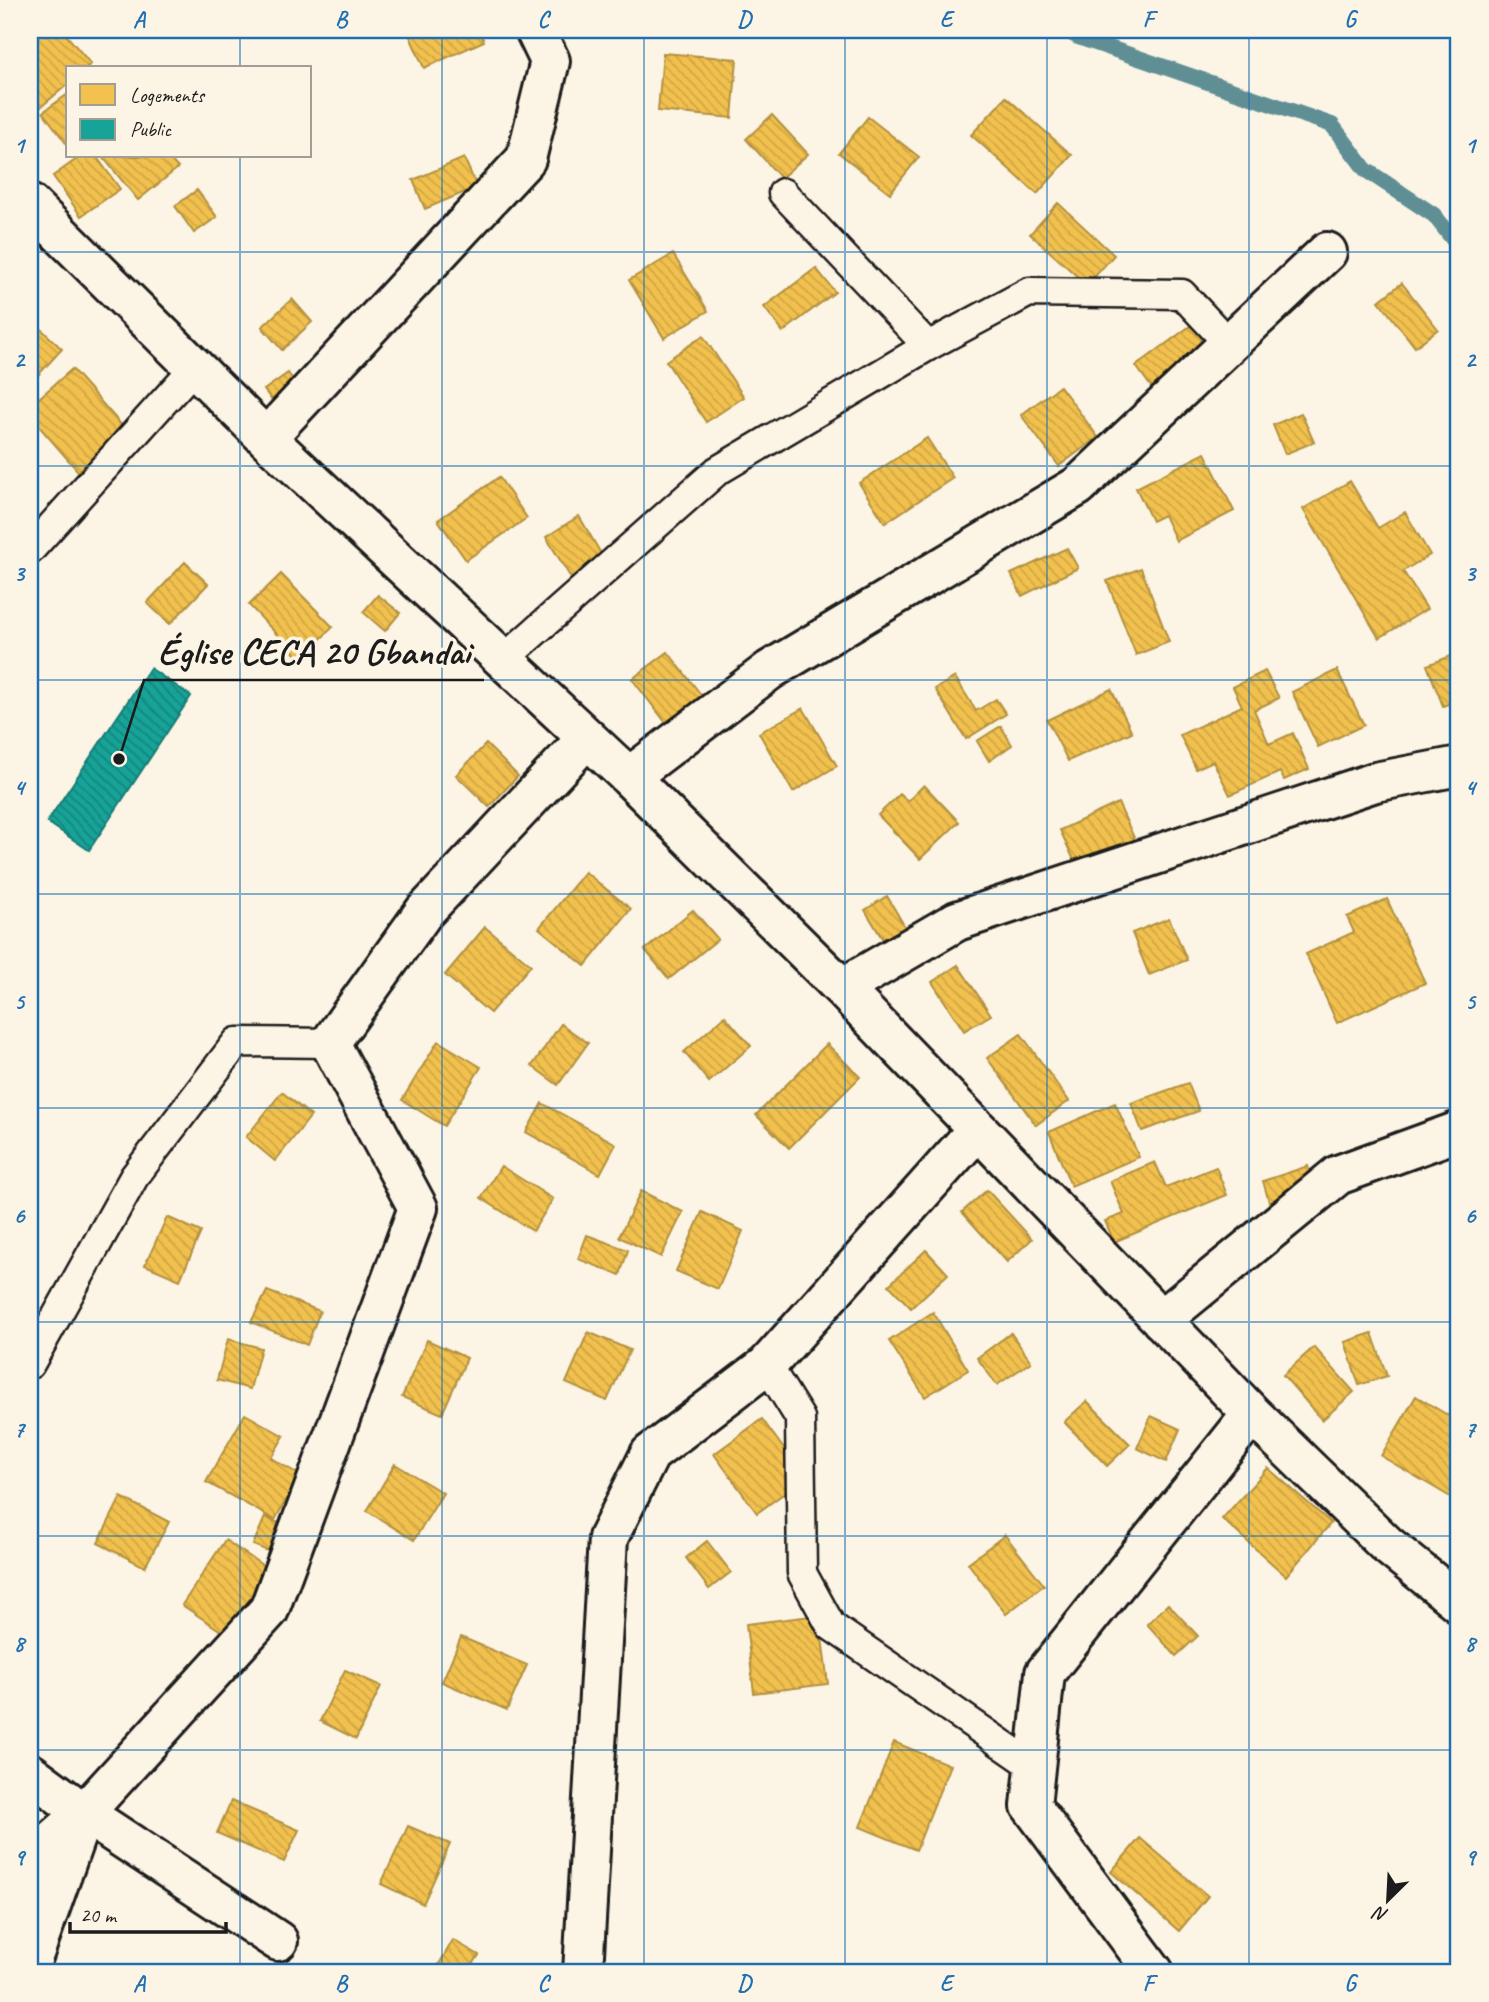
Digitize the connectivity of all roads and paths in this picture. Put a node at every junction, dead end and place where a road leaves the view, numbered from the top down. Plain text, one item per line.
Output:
1 (535, 30) edge
2 (783, 193) dead end
3 (30, 204) edge
4 (1327, 252) dead end
5 (1229, 344) junction
6 (928, 346) junction
7 (195, 367) junction
8 (266, 438) junction
9 (30, 550) edge
10 (504, 659) junction
11 (587, 737) junction
12 (1459, 766) edge
13 (629, 777) junction
14 (842, 988) junction
15 (330, 1043) junction
16 (977, 1130) junction
17 (1459, 1131) edge
18 (1161, 1320) junction
19 (30, 1364) edge
20 (767, 1365) junction
21 (1252, 1414) junction
22 (1459, 1603) edge
23 (1035, 1767) junction
24 (30, 1773) edge
25 (84, 1813) junction
26 (30, 1860) edge
27 (278, 1941) dead end
28 (30, 1965) edge
29 (583, 1972) edge
30 (1154, 1972) edge

1 - 8 street
2 - 6 lane
3 - 7 street
4 - 5 street
5 - 6 lane
5 - 13 street
6 - 10 lane
7 - 8 street
7 - 9 lane
8 - 10 street
10 - 11 street
11 - 13 street
11 - 15 street
12 - 14 street
13 - 14 street
14 - 16 street
15 - 19 lane
15 - 25 street
16 - 18 street
16 - 20 street
17 - 18 street
18 - 21 street
20 - 23 lane
20 - 29 street
21 - 22 street
21 - 23 street
23 - 30 street
24 - 25 street
25 - 26 street
25 - 27 street
25 - 28 street

